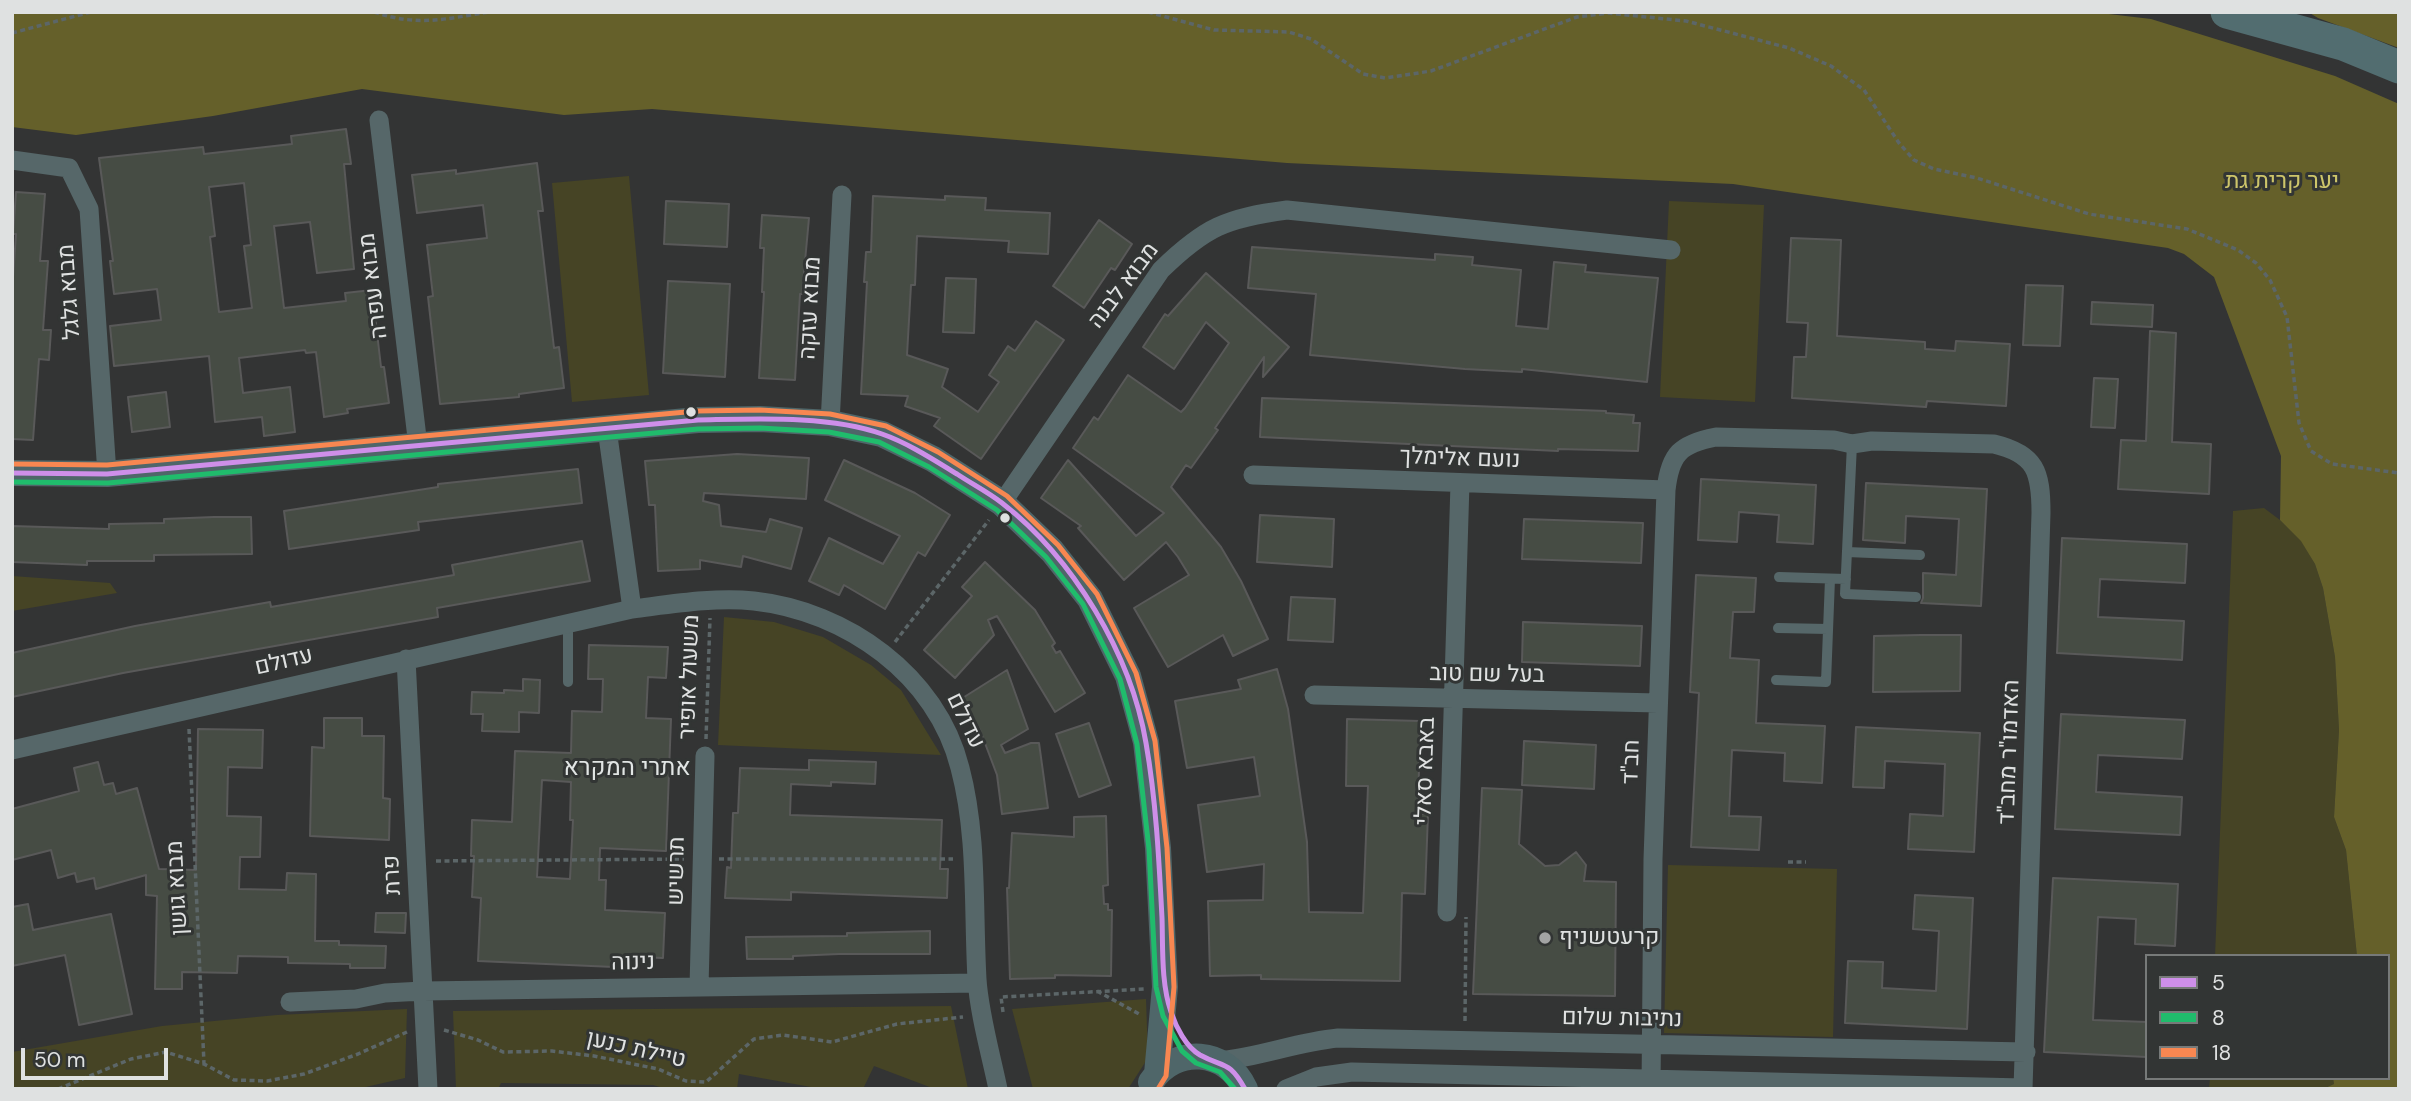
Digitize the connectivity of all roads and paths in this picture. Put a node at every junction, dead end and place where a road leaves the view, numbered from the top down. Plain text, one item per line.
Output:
1 (91, 12) edge
2 (374, 12) edge
3 (489, 12) edge
4 (1148, 12) edge
5 (2227, 12) edge
6 (12, 33) edge
7 (2399, 67) edge
8 (379, 120) dead end
9 (12, 160) edge
10 (842, 195) dead end
11 (1671, 250) dead end
12 (830, 423) junction
13 (607, 429) junction
14 (1852, 444) junction
15 (418, 446) junction
16 (12, 473) edge
17 (2399, 473) edge
18 (107, 474) junction
19 (1252, 475) dead end
20 (1460, 483) junction
21 (1666, 491) junction
22 (1002, 503) junction
23 (1847, 552) junction
24 (1920, 555) dead end
25 (1779, 577) dead end
26 (1830, 579) junction
27 (1846, 579) junction
28 (1916, 597) dead end
29 (710, 600) junction
30 (632, 609) junction
31 (568, 625) junction
32 (1778, 628) dead end
33 (1828, 629) junction
34 (885, 654) junction
35 (407, 659) junction
36 (1776, 680) dead end
37 (568, 682) dead end
38 (1314, 695) dead end
39 (1453, 698) junction
40 (1658, 703) junction
41 (188, 710) junction
42 (12, 750) edge
43 (705, 756) joint
44 (1788, 862) dead end
45 (1807, 862) dead end
46 (1447, 912) joint
47 (977, 983) junction
48 (699, 987) junction
49 (1157, 988) junction
50 (423, 991) junction
51 (1097, 991) junction
52 (290, 1002) dead end
53 (1003, 1012) dead end
54 (972, 1016) dead end
55 (1144, 1018) dead end
56 (412, 1030) dead end
57 (444, 1030) dead end
58 (1464, 1041) junction
59 (1651, 1044) junction
60 (2026, 1052) junction
61 (1210, 1058) junction
62 (204, 1065) junction
63 (1152, 1081) edge
64 (1651, 1085) edge
65 (2023, 1088) edge
66 (58, 1089) edge
67 (428, 1089) edge
68 (998, 1089) edge
69 (1245, 1089) edge
70 (1286, 1089) edge

1 - 6 path
2 - 3 path
4 - 17 path
5 - 7 highway
8 - 15 street, מבוא עפרה
9 - 18 street, מבוא גלגל
10 - 12 street, מבוא עזקה
11 - 22 street, מבוא לבנה
12 - 13 street
12 - 22 street
13 - 15 street
13 - 30 street
14 - 21 street
14 - 23 lane
14 - 60 street, האדמו"ר מחב"ד
15 - 18 street
16 - 18 street
19 - 20 street, נועם אלימלך
20 - 21 street, נועם אלימלך
20 - 39 street, באבא סאלי
21 - 40 street, חב"ד
22 - 34 path
22 - 49 street
23 - 24 lane
23 - 27 lane
25 - 26 lane
26 - 27 lane
26 - 33 lane
27 - 28 lane
29 - 30 street, עדולם
29 - 34 street, עדולם
29 - 43 path, משעול אופיר
30 - 31 street, עדולם
31 - 35 street, עדולם
31 - 37 lane
32 - 33 lane
33 - 36 lane
34 - 47 street, עדולם
35 - 41 street, עדולם
35 - 50 street, פרת
38 - 39 street, בעל שם טוב
39 - 40 street, בעל שם טוב
39 - 46 street, באבא סאלי
40 - 59 street, חב"ד
41 - 42 street, עדולם
41 - 62 path, מבוא גושן
43 - 48 street, תרשיש
44 - 45 path
46 - 58 path
47 - 48 street, נינוה
47 - 68 street, עדולם
48 - 50 street, נינוה
49 - 51 path
49 - 61 street
49 - 63 street
50 - 52 street, נינוה
50 - 67 street, פרת
51 - 53 path
51 - 55 path
54 - 57 path, טיילת כנען
56 - 62 path
58 - 59 street, נתיבות שלום
58 - 61 street, נתיבות שלום
59 - 60 street, נתיבות שלום
59 - 64 street
60 - 65 street, האדמו"ר מחב"ד
61 - 63 street
61 - 69 street
62 - 66 path
64 - 65 street
64 - 70 street

